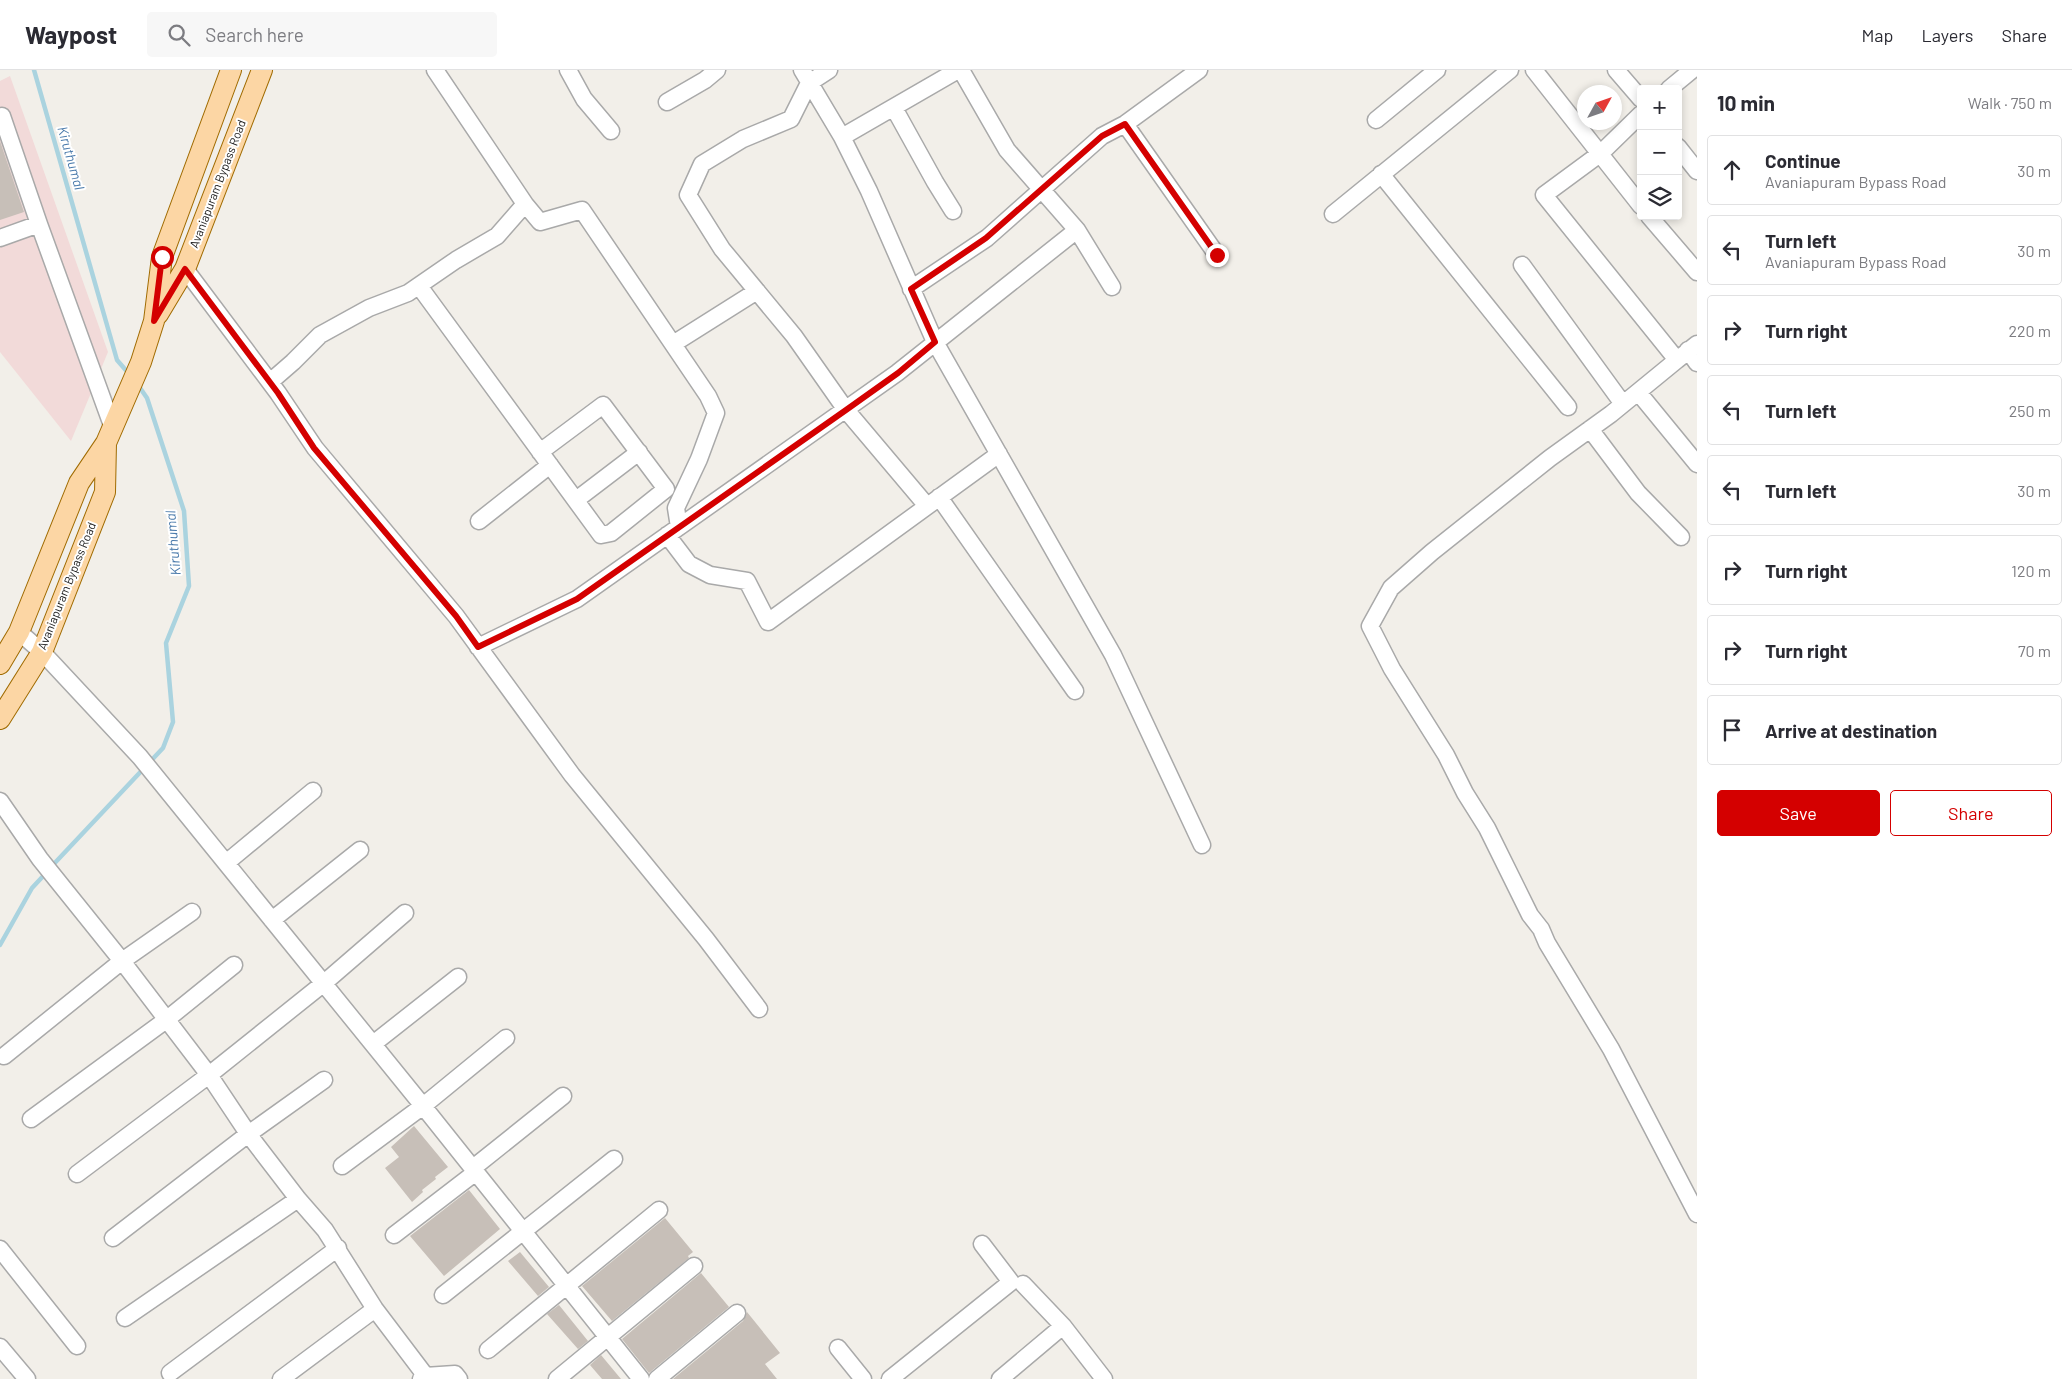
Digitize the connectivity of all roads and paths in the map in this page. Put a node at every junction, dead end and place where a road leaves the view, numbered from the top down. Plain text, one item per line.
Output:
1 (231, 70) edge
2 (262, 70) edge
3 (435, 70) edge
4 (568, 70) edge
5 (717, 70) edge
6 (829, 70) edge
7 (959, 70) edge
8 (1199, 70) edge
9 (1437, 70) edge
10 (1510, 70) edge
11 (1534, 70) edge
12 (1616, 70) edge
13 (1692, 72) edge
14 (806, 77) edge
15 (1674, 85) edge
16 (1637, 94) edge
17 (667, 102) dead end
18 (894, 108) junction
19 (0, 117) edge
20 (1637, 118) edge
21 (1376, 120) dead end
22 (1125, 124) junction
23 (611, 131) dead end
24 (842, 136) junction
25 (1682, 152) edge
26 (1601, 153) junction
27 (1697, 171) edge
28 (1381, 174) junction
29 (1041, 189) junction
30 (1637, 201) edge
31 (525, 204) junction
32 (953, 211) dead end
33 (1333, 214) dead end
34 (1652, 220) edge
35 (39, 224) junction
36 (1076, 230) junction
37 (0, 238) edge
38 (1217, 255) dead end
39 (1522, 266) dead end
40 (185, 269) junction
41 (1697, 272) edge
42 (418, 286) junction
43 (1112, 286) dead end
44 (911, 289) junction
45 (757, 291) junction
46 (154, 321) junction
47 (935, 342) junction
48 (674, 344) junction
49 (1690, 354) edge
50 (270, 382) junction
51 (1638, 392) junction
52 (1623, 404) junction
53 (1568, 407) dead end
54 (846, 410) junction
55 (1590, 429) junction
56 (110, 435) junction
57 (639, 452) junction
58 (999, 454) junction
59 (545, 459) junction
60 (1697, 464) edge
61 (576, 500) junction
62 (933, 502) junction
63 (479, 521) dead end
64 (673, 531) junction
65 (1680, 537) dead end
66 (19, 632) junction
67 (478, 647) junction
68 (42, 652) junction
69 (0, 664) edge
70 (1075, 691) dead end
71 (0, 719) edge
72 (313, 790) dead end
73 (0, 801) edge
74 (1202, 845) dead end
75 (360, 850) dead end
76 (226, 863) junction
77 (192, 912) dead end
78 (405, 913) dead end
79 (272, 920) junction
80 (122, 962) junction
81 (234, 965) dead end
82 (458, 977) dead end
83 (324, 983) junction
84 (759, 1009) dead end
85 (166, 1020) junction
86 (506, 1038) dead end
87 (373, 1044) junction
88 (4, 1056) dead end
89 (209, 1075) junction
90 (324, 1080) dead end
91 (563, 1096) dead end
92 (423, 1106) junction
93 (31, 1119) dead end
94 (249, 1134) junction
95 (614, 1159) dead end
96 (342, 1166) dead end
97 (475, 1170) junction
98 (76, 1174) dead end
99 (298, 1199) junction
100 (659, 1210) dead end
101 (1697, 1214) edge
102 (523, 1232) junction
103 (394, 1235) dead end
104 (113, 1238) dead end
105 (982, 1244) dead end
106 (338, 1248) junction
107 (0, 1249) edge
108 (694, 1266) dead end
109 (1023, 1284) dead end
110 (566, 1287) junction
111 (443, 1296) dead end
112 (375, 1309) junction
113 (737, 1313) dead end
114 (125, 1318) dead end
115 (1063, 1326) junction
116 (607, 1338) junction
117 (77, 1346) dead end
118 (0, 1347) edge
119 (838, 1348) dead end
120 (488, 1350) dead end
121 (170, 1374) dead end
122 (425, 1378) edge
123 (27, 1379) edge
124 (281, 1379) edge
125 (459, 1379) edge
126 (556, 1379) edge
127 (641, 1379) edge
128 (657, 1379) edge
129 (863, 1379) edge
130 (890, 1379) edge
131 (1000, 1379) edge
132 (1104, 1379) edge

1 - 46 main road, Avaniapuram Bypass Road
2 - 40 main road, Avaniapuram Bypass Road
3 - 31 street
4 - 23 street
5 - 17 street
6 - 14 street
7 - 18 street
7 - 29 street
8 - 22 street
9 - 21 street
10 - 28 street
11 - 26 street
12 - 16 street
13 - 15 street
14 - 24 street
14 - 45 street
18 - 24 street
18 - 32 street
19 - 35 street
20 - 26 street
22 - 29 street
22 - 38 street
24 - 44 street
25 - 27 street
26 - 30 street
26 - 49 street
28 - 33 street
28 - 53 street
29 - 36 street
29 - 44 street
31 - 42 street
31 - 48 street
34 - 41 street
35 - 37 street
35 - 56 street
36 - 43 street
36 - 47 street
39 - 52 street
40 - 46 main road, Avaniapuram Bypass Road
40 - 50 street
42 - 50 street
42 - 59 street
44 - 47 street
45 - 48 street
45 - 54 street
46 - 56 main road, Avaniapuram Bypass Road
47 - 54 street
47 - 58 street
48 - 64 street
49 - 51 street
50 - 67 street
51 - 52 street
51 - 60 street
52 - 55 street
54 - 62 street
54 - 64 street
55 - 65 street
55 - 101 street
56 - 66 main road, Avaniapuram Bypass Road
56 - 68 main road, Avaniapuram Bypass Road
57 - 59 street
57 - 61 street
57 - 61 street
58 - 62 street
58 - 74 street
59 - 61 street
59 - 63 street
62 - 64 street
62 - 70 street
64 - 67 street
66 - 68 street
66 - 69 main road, Avaniapuram Bypass Road
67 - 84 street
68 - 71 main road, Avaniapuram Bypass Road
68 - 76 street
72 - 76 street
73 - 80 street
75 - 79 street
76 - 79 street
77 - 80 street
78 - 83 street
79 - 83 street
80 - 85 street
80 - 88 street
81 - 85 street
82 - 87 street
83 - 87 street
83 - 89 street
85 - 89 street
85 - 93 street
86 - 92 street
87 - 92 street
89 - 94 street
89 - 98 street
90 - 94 street
91 - 97 street
92 - 96 street
92 - 97 street
94 - 99 street
94 - 104 street
95 - 102 street
97 - 102 street
97 - 103 street
99 - 106 street
99 - 114 street
100 - 110 street
102 - 110 street
102 - 111 street
105 - 130 street
106 - 112 street
106 - 121 street
107 - 117 street
108 - 116 street
109 - 115 street
110 - 116 street
110 - 120 street
112 - 122 street
112 - 124 street
113 - 128 street
115 - 131 street
115 - 132 street
116 - 126 street
116 - 127 street
118 - 123 street
119 - 129 street
122 - 125 street

